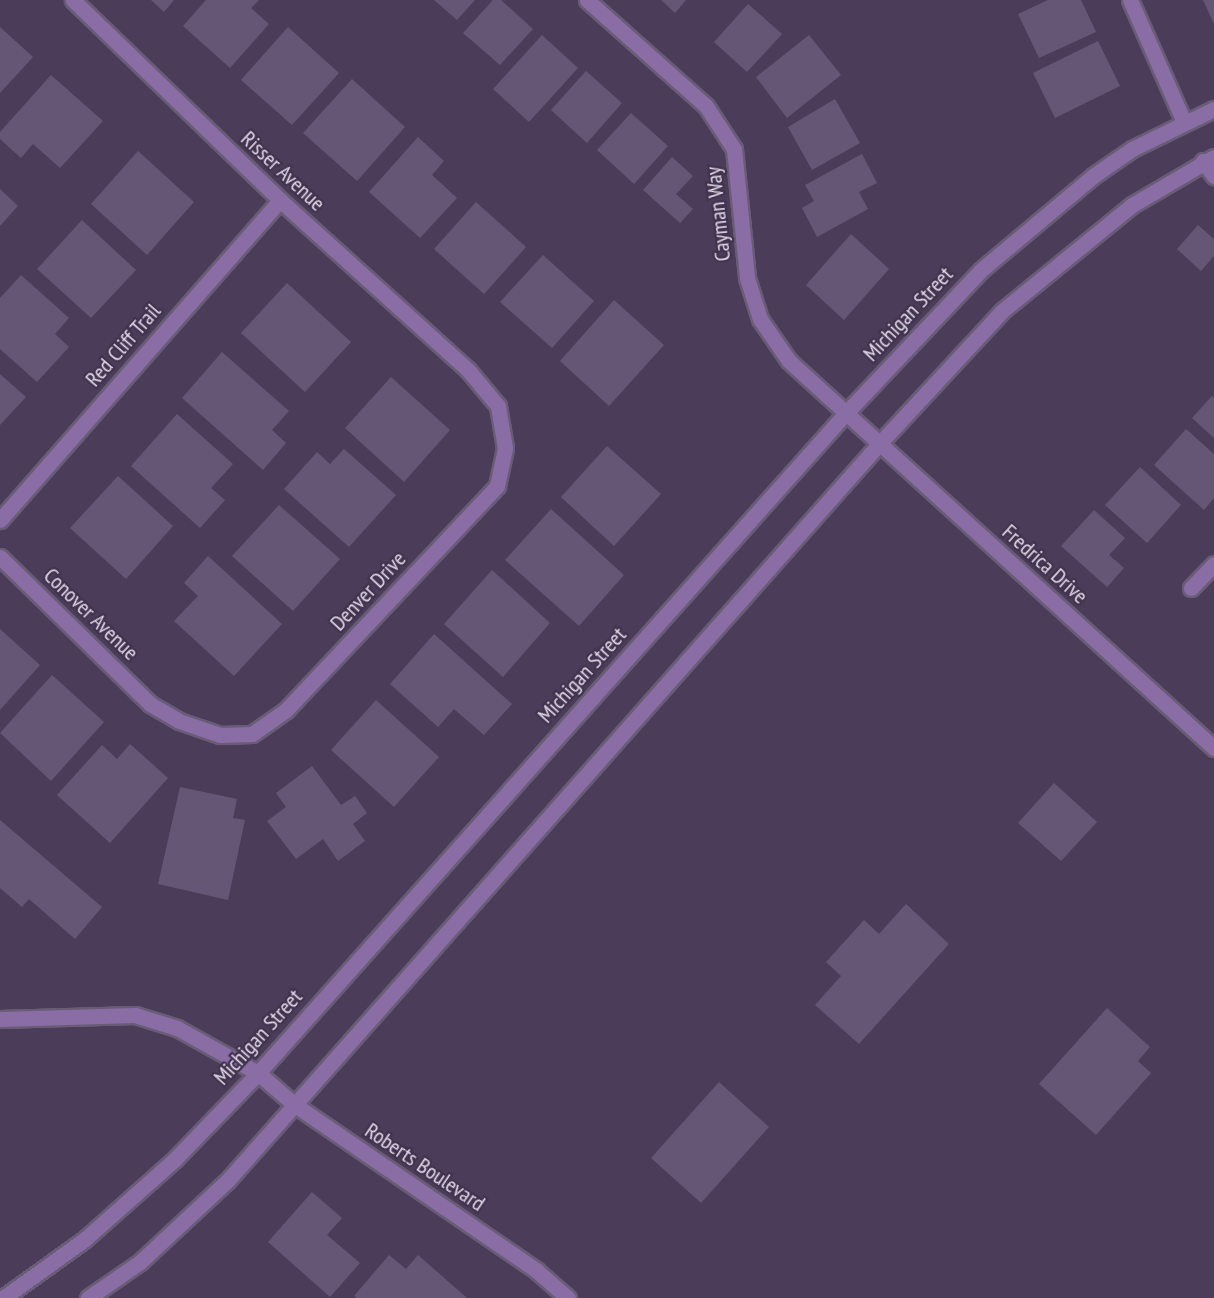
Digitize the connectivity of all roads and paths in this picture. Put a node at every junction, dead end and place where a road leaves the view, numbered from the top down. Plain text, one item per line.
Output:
1 (73, 0) edge
2 (588, 0) edge
3 (1130, 0) edge
4 (1214, 109) edge
5 (1184, 122) junction
6 (1208, 159) edge
7 (1214, 176) edge
8 (280, 200) junction
9 (468, 370) joint
10 (845, 414) junction
11 (879, 444) junction
12 (0, 520) edge
13 (0, 557) edge
14 (1214, 564) edge
15 (1191, 588) dead end
16 (150, 704) joint
17 (1214, 748) edge
18 (0, 1019) edge
19 (258, 1073) junction
20 (295, 1105) junction
21 (3, 1298) edge
22 (88, 1298) edge
23 (568, 1298) edge

1 - 8 street, Risser Avenue
2 - 10 street, Cayman Way
3 - 5 street
4 - 5 street, Michigan Street
5 - 10 street, Michigan Street
6 - 7 street
6 - 11 street
8 - 9 street, Risser Avenue
8 - 12 street, Red Cliff Trail
9 - 16 street, Denver Drive
10 - 11 street, Fredrica Drive
10 - 19 street, Michigan Street
11 - 17 street, Fredrica Drive
11 - 20 street
13 - 16 street, Conover Avenue
14 - 15 street
18 - 19 street, Roberts Boulevard
19 - 20 street, Roberts Boulevard
19 - 21 street, Michigan Street
20 - 22 street
20 - 23 street, Roberts Boulevard

